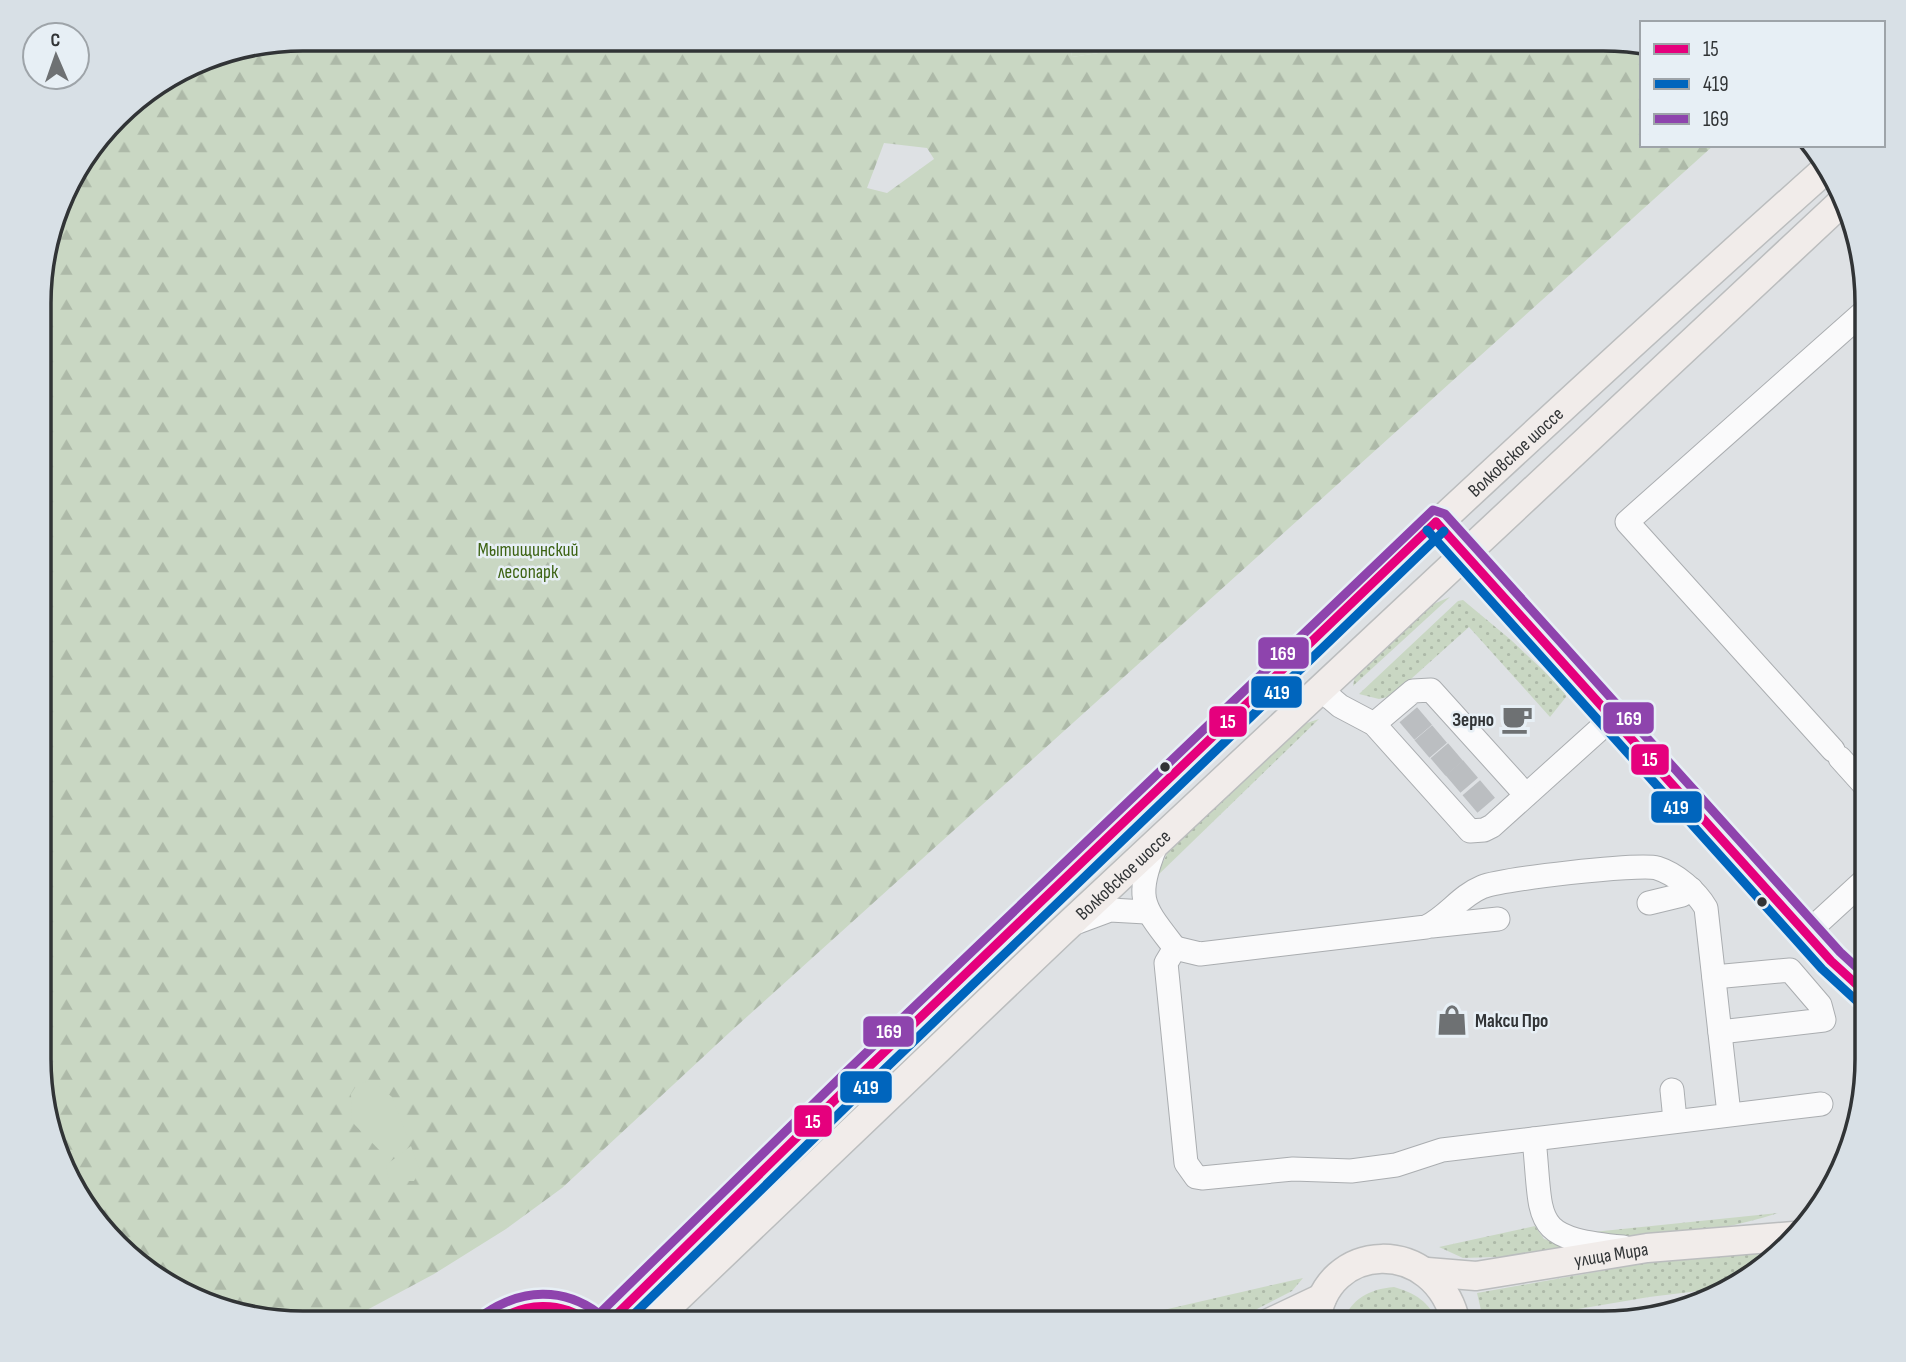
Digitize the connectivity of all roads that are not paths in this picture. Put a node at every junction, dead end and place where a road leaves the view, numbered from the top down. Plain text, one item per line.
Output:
1 (1820, 175) edge
2 (1836, 207) edge
3 (1855, 320) edge
4 (1436, 522) junction
5 (1466, 554) junction
6 (1320, 688) junction
7 (1612, 718) junction
8 (1374, 724) junction
9 (1855, 774) edge
10 (1526, 795) junction
11 (1156, 845) junction
12 (1691, 889) junction
13 (1855, 889) edge
14 (1649, 902) dead end
15 (1146, 912) junction
16 (1498, 919) dead end
17 (1426, 927) junction
18 (1062, 931) junction
19 (1807, 933) junction
20 (1175, 948) junction
21 (1714, 977) junction
22 (1855, 983) edge
23 (1720, 1032) junction
24 (1672, 1090) dead end
25 (1821, 1104) dead end
26 (1729, 1114) junction
27 (1675, 1120) junction
28 (1534, 1139) junction
29 (1781, 1237) edge
30 (1647, 1248) junction
31 (1427, 1272) junction
32 (514, 1311) edge
33 (570, 1311) edge
34 (620, 1311) edge
35 (664, 1311) edge
36 (1319, 1311) edge
37 (1452, 1311) edge

1 - 4 main road, Волковское шоссе
2 - 5 main road, Волковское шоссе
3 - 9 street
4 - 5 street
4 - 34 main road, Волковское шоссе
5 - 6 main road, Волковское шоссе
5 - 7 street
6 - 8 street
6 - 11 main road, Волковское шоссе
7 - 10 street
7 - 19 street
8 - 10 street
8 - 10 street
11 - 15 street
11 - 18 main road, Волковское шоссе
12 - 14 street
12 - 17 street
12 - 21 street
13 - 19 street
15 - 18 street
15 - 20 street
16 - 17 street
17 - 20 street
18 - 35 main road, Волковское шоссе
19 - 22 street
20 - 28 street
21 - 23 street
21 - 23 street
23 - 26 street
24 - 27 street
25 - 26 street
26 - 27 street
27 - 28 street
28 - 30 street
29 - 30 main road, улица Мира
30 - 31 main road, улица Мира
31 - 36 main road, улица Мира
31 - 37 main road
32 - 33 main road

